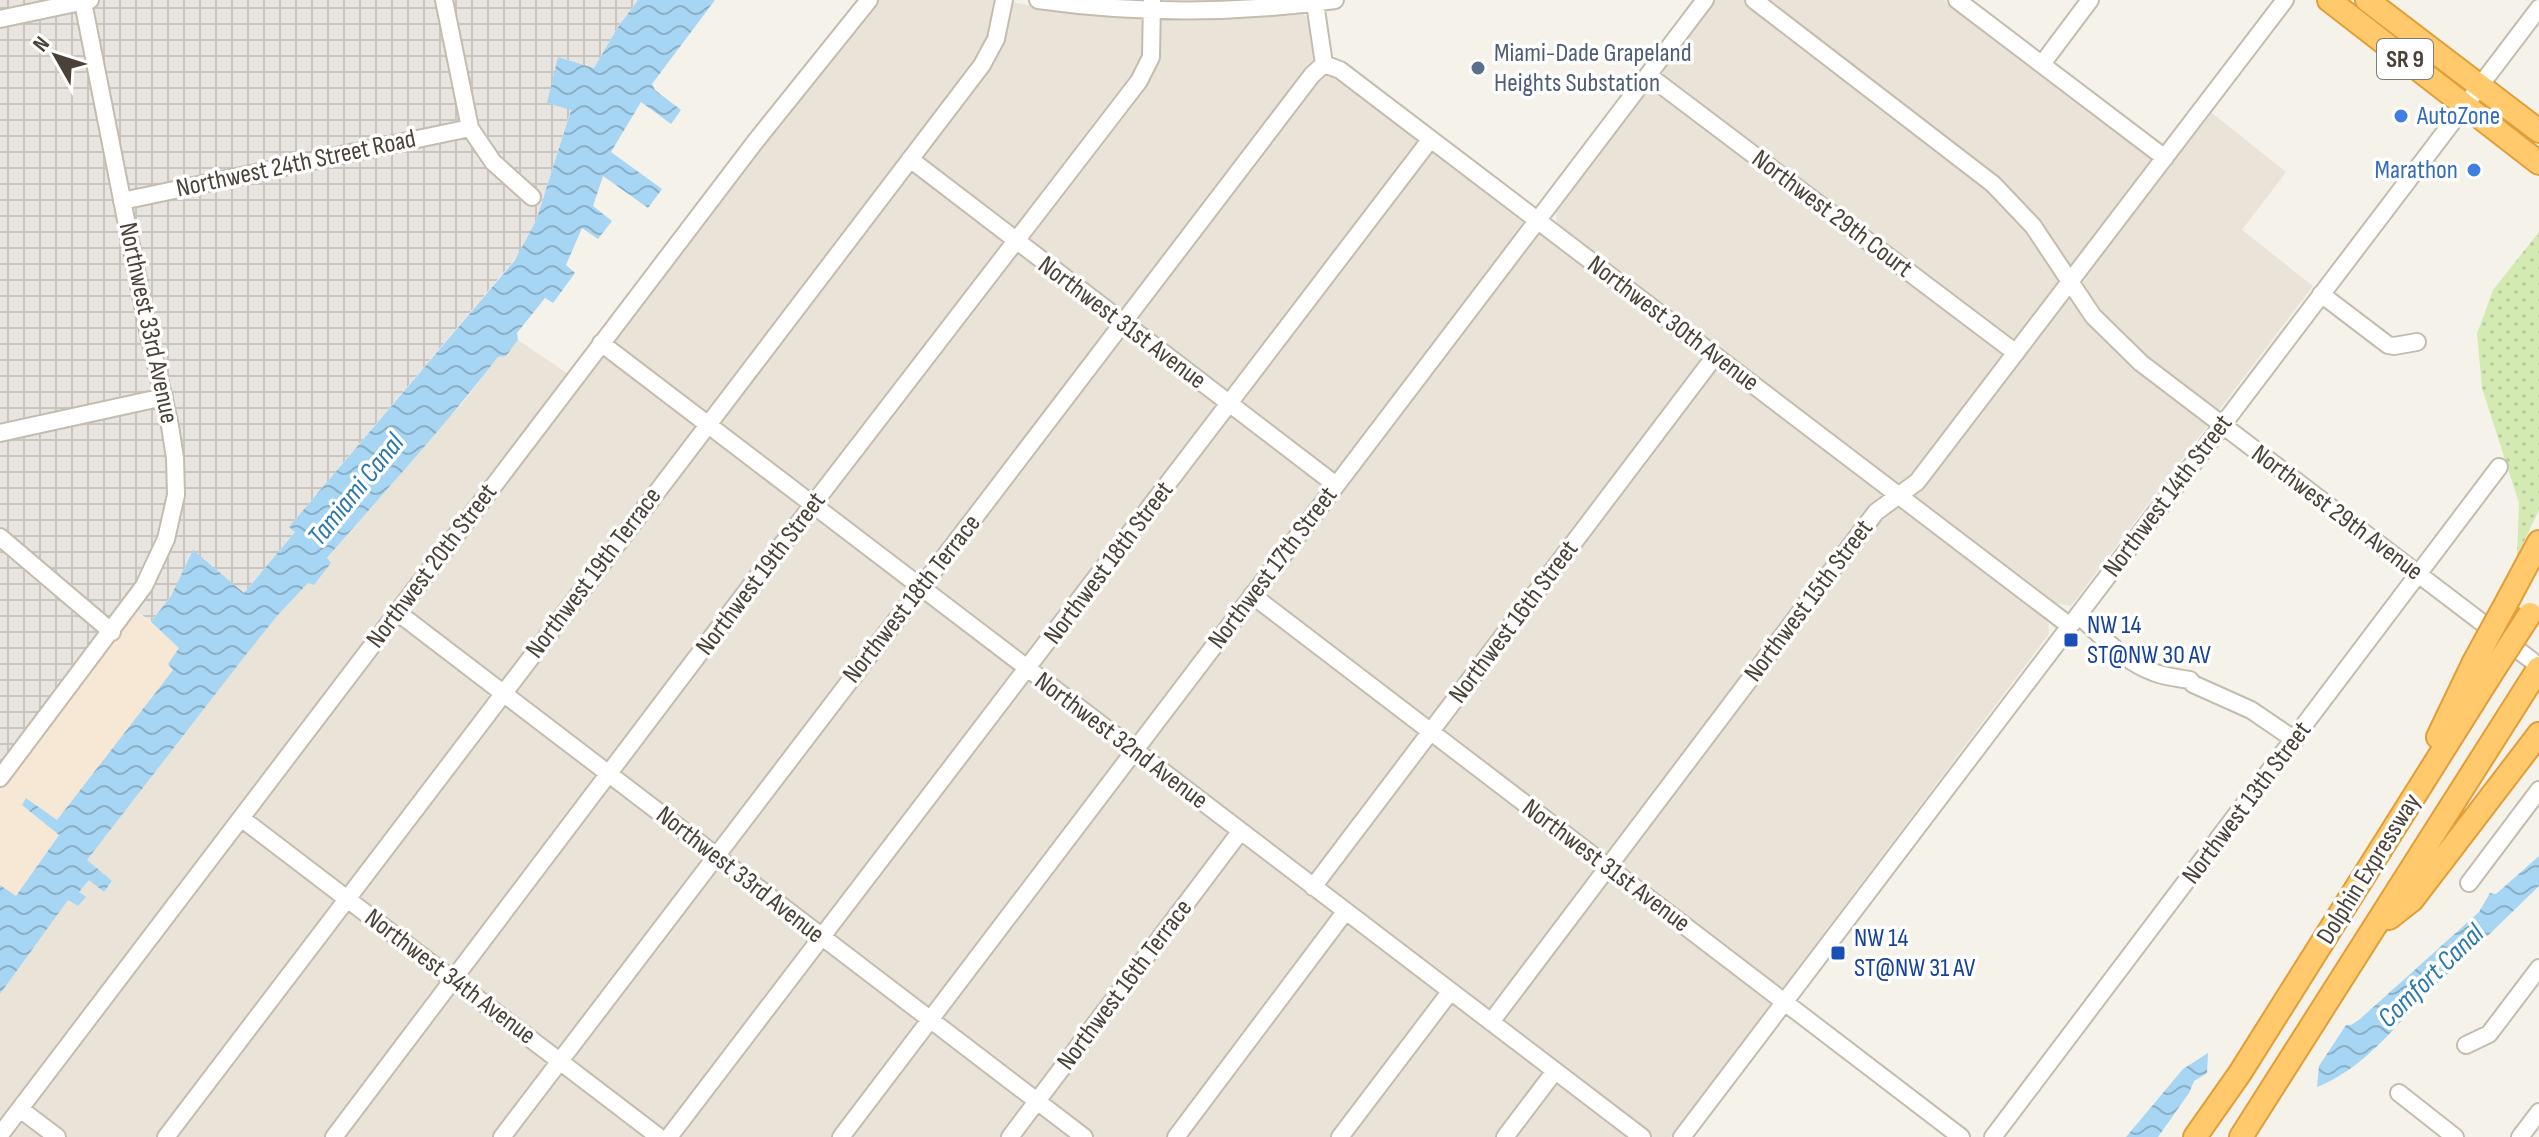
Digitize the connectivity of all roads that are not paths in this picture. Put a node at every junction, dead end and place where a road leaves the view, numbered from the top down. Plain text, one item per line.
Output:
1 (444, 0) edge
2 (869, 0) edge
3 (1004, 0) edge
4 (1038, 0) edge
5 (1335, 0) edge
6 (1705, 0) edge
7 (1754, 0) edge
8 (1957, 0) edge
9 (2090, 0) edge
10 (2285, 0) edge
11 (2329, 0) edge
12 (2367, 0) edge
13 (87, 1) edge
14 (1315, 3) junction
15 (1152, 6) edge
16 (2539, 8) edge
17 (0, 19) edge
18 (1324, 64) junction
19 (2042, 64) junction
20 (1648, 75) junction
21 (2479, 85) junction
22 (2464, 105) junction
23 (470, 128) junction
24 (2539, 131) edge
25 (1430, 140) junction
26 (2165, 158) junction
27 (910, 159) junction
28 (2539, 163) edge
29 (532, 197) dead end
30 (122, 201) junction
31 (1537, 220) junction
32 (1016, 241) junction
33 (2070, 281) junction
34 (2321, 294) junction
35 (1123, 323) junction
36 (2417, 342) dead end
37 (601, 343) junction
38 (2016, 353) junction
39 (1715, 356) junction
40 (164, 397) junction
41 (1229, 405) junction
42 (707, 424) junction
43 (2222, 425) junction
44 (0, 433) edge
45 (2499, 467) dead end
46 (1336, 485) junction
47 (1898, 496) junction
48 (813, 506) junction
49 (0, 537) edge
50 (2539, 542) edge
51 (2419, 575) junction
52 (920, 587) junction
53 (1252, 595) junction
54 (2534, 607) edge
55 (397, 612) junction
56 (2074, 620) junction
57 (112, 632) junction
58 (2539, 667) edge
59 (2483, 668) junction
60 (1027, 669) junction
61 (503, 694) junction
62 (1430, 732) junction
63 (2539, 734) edge
64 (2295, 740) junction
65 (1134, 750) junction
66 (609, 775) junction
67 (0, 778) edge
68 (2539, 790) edge
69 (241, 818) junction
70 (1240, 832) junction
71 (716, 856) junction
72 (1607, 867) junction
73 (2469, 883) dead end
74 (1313, 887) junction
75 (347, 898) junction
76 (1345, 912) junction
77 (2372, 932) junction
78 (821, 937) junction
79 (2539, 968) edge
80 (454, 979) junction
81 (1450, 992) junction
82 (1784, 1003) junction
83 (930, 1019) junction
84 (1491, 1022) junction
85 (2466, 1045) dead end
86 (560, 1061) junction
87 (1555, 1071) junction
88 (2399, 1093) dead end
89 (1037, 1101) junction
90 (20, 1109) junction
91 (2539, 1112) edge
92 (0, 1135) edge
93 (57, 1137) edge
94 (166, 1137) edge
95 (334, 1137) edge
96 (502, 1137) edge
97 (659, 1137) edge
98 (669, 1137) edge
99 (841, 1137) edge
100 (1010, 1137) edge
101 (1084, 1137) edge
102 (1176, 1137) edge
103 (1340, 1137) edge
104 (1505, 1137) edge
105 (1642, 1137) edge
106 (1682, 1137) edge
107 (1961, 1137) edge
108 (1993, 1137) edge
109 (2195, 1137) edge
110 (2241, 1137) edge
111 (2455, 1137) edge
112 (2520, 1137) edge

1 - 23 street
2 - 37 street, Northwest 20th Street
3 - 27 street, Northwest 19th Terrace
4 - 15 street
5 - 14 street
6 - 20 street, Northwest 17th Street
7 - 33 street, Northwest 29th Avenue
8 - 19 street
9 - 19 street
10 - 26 street, Northwest 15th Street
11 - 22 highway, SR 9
12 - 21 highway, SR 9
13 - 17 street
13 - 30 street, Northwest 33rd Avenue
14 - 15 street
14 - 18 street
15 - 32 street, Northwest 19th Street
16 - 21 street, Northwest 14th Street
18 - 25 street, Northwest 30th Avenue
18 - 35 street, Northwest 18th Terrace
19 - 26 street
20 - 31 street, Northwest 17th Street
20 - 38 street, Northwest 29th Court
21 - 22 street, Northwest 14th Street
21 - 24 highway, SR 9
22 - 28 highway, SR 9
22 - 34 street, Northwest 14th Street
23 - 29 street
23 - 30 street, Northwest 24th Street Road
25 - 31 street, Northwest 30th Avenue
25 - 41 street, Northwest 18th Street
26 - 33 street, Northwest 15th Street
27 - 32 street, Northwest 31st Avenue
27 - 42 street, Northwest 19th Terrace
30 - 40 street, Northwest 33rd Avenue
31 - 39 street, Northwest 30th Avenue
31 - 46 street, Northwest 17th Street
32 - 35 street, Northwest 31st Avenue
32 - 48 street, Northwest 19th Street
33 - 38 street, Northwest 15th Street
33 - 43 street, Northwest 29th Avenue
34 - 36 street
34 - 43 street, Northwest 14th Street
35 - 41 street, Northwest 31st Avenue
35 - 52 street, Northwest 18th Terrace
37 - 42 street, Northwest 32nd Avenue
37 - 55 street, Northwest 20th Street
38 - 47 street, Northwest 15th Street
39 - 47 street, Northwest 30th Avenue
39 - 62 street, Northwest 16th Street
40 - 44 street
40 - 57 street, Northwest 33rd Avenue
41 - 46 street, Northwest 31st Avenue
41 - 60 street, Northwest 18th Street
42 - 48 street, Northwest 32nd Avenue
42 - 61 street, Northwest 19th Terrace
43 - 51 street, Northwest 29th Avenue
43 - 56 street, Northwest 14th Street
45 - 51 street, Northwest 13th Street
46 - 53 street, Northwest 17th Street
47 - 56 street, Northwest 30th Avenue
47 - 72 street, Northwest 15th Street
48 - 52 street, Northwest 32nd Avenue
48 - 66 street, Northwest 19th Street
49 - 57 street
50 - 59 highway, bridge
51 - 58 street, Northwest 29th Avenue
51 - 64 street, Northwest 13th Street
52 - 60 street, Northwest 32nd Avenue
52 - 71 street, Northwest 18th Terrace
53 - 62 street, Northwest 31st Avenue
53 - 65 street, Northwest 17th Street
54 - 59 highway, Dolphin Expressway, bridge
55 - 61 street, Northwest 33rd Avenue
55 - 69 street, Northwest 20th Street
56 - 64 street, Northwest 30th Avenue
56 - 82 street, Northwest 14th Street
57 - 67 street, Northwest 33rd Avenue
58 - 77 highway, Dolphin Expressway
59 - 109 highway, Dolphin Expressway
60 - 65 street, Northwest 32nd Avenue
60 - 78 street, Northwest 18th Street
61 - 66 street, Northwest 33rd Avenue
61 - 75 street, Northwest 19th Terrace
62 - 72 street, Northwest 31st Avenue
62 - 74 street, Northwest 16th Street
63 - 77 highway
64 - 108 street, Northwest 13th Street
65 - 70 street, Northwest 32nd Avenue
65 - 83 street, Northwest 17th Street
66 - 71 street, Northwest 33rd Avenue
66 - 80 street, Northwest 19th Street
68 - 73 street
69 - 75 street, Northwest 34th Avenue
69 - 90 street, Northwest 20th Street
70 - 74 street, Northwest 32nd Avenue
70 - 89 street, Northwest 16th Terrace
71 - 78 street, Northwest 33rd Avenue
71 - 86 street, Northwest 18th Terrace
72 - 82 street, Northwest 31st Avenue
72 - 84 street, Northwest 15th Street
74 - 76 street, Northwest 32nd Avenue
75 - 80 street, Northwest 34th Avenue
75 - 94 street, Northwest 19th Terrace
76 - 81 street, Northwest 32nd Avenue
76 - 102 street
77 - 110 highway, Dolphin Expressway
78 - 83 street, Northwest 33rd Avenue
78 - 98 street, Northwest 18th Street
79 - 85 street
80 - 86 street, Northwest 34th Avenue
80 - 95 street, Northwest 19th Street
81 - 84 street, Northwest 32nd Avenue
81 - 103 street
82 - 106 street, Northwest 14th Street
82 - 107 street, Northwest 31st Avenue
83 - 89 street, Northwest 33rd Avenue
83 - 99 street, Northwest 17th Street
84 - 87 street, Northwest 32nd Avenue
86 - 96 street, Northwest 18th Terrace
86 - 97 street, Northwest 34th Avenue
87 - 104 street
87 - 105 street, Northwest 32nd Avenue
88 - 111 street
89 - 100 street, Northwest 16th Terrace
89 - 101 street, Northwest 33rd Avenue
90 - 92 street, Northwest 20th Street
90 - 93 street
91 - 112 street

